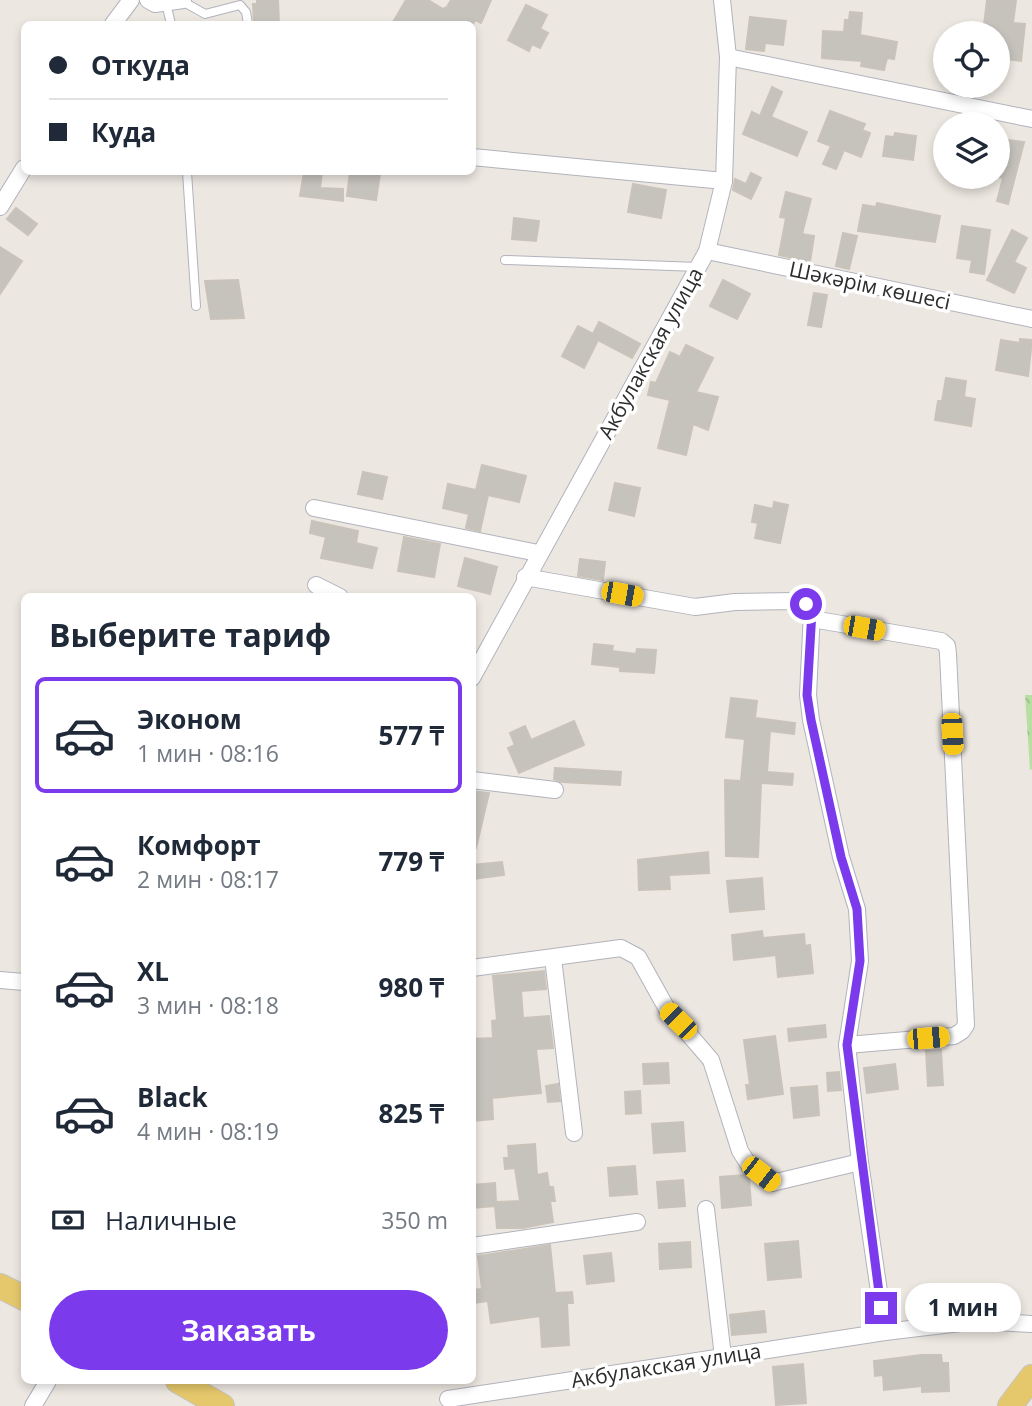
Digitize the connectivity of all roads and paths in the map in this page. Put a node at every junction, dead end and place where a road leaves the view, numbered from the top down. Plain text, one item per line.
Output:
1 (131, 0) edge
2 (148, 0) edge
3 (722, 0) edge
4 (177, 1) edge
5 (115, 21) edge
6 (172, 21) edge
7 (248, 21) edge
8 (728, 57) junction
9 (1032, 119) edge
10 (476, 157) edge
11 (21, 173) edge
12 (187, 175) edge
13 (724, 181) junction
14 (0, 207) edge
15 (707, 251) junction
16 (505, 260) dead end
17 (698, 267) junction
18 (196, 306) dead end
19 (1032, 319) edge
20 (314, 508) dead end
21 (538, 553) junction
22 (525, 577) junction
23 (316, 585) dead end
24 (332, 593) edge
25 (812, 620) junction
26 (476, 666) edge
27 (476, 780) edge
28 (555, 790) dead end
29 (553, 958) junction
30 (476, 968) edge
31 (0, 980) edge
32 (21, 982) edge
33 (847, 1045) junction
34 (574, 1133) dead end
35 (860, 1162) junction
36 (706, 1209) dead end
37 (637, 1222) dead end
38 (476, 1245) edge
39 (0, 1286) edge
40 (21, 1296) edge
41 (1032, 1324) edge
42 (884, 1332) junction
43 (723, 1357) junction
44 (1032, 1377) edge
45 (46, 1384) edge
46 (183, 1384) edge
47 (446, 1384) edge
48 (448, 1402) edge
49 (33, 1406) edge
50 (222, 1406) edge
51 (1010, 1406) edge

1 - 5 street
2 - 4 street
3 - 8 street, Акбулакская улица
4 - 6 lane
4 - 7 lane
8 - 9 street
8 - 13 street, Акбулакская улица
10 - 13 street
11 - 14 street
12 - 18 lane
13 - 15 street, Акбулакская улица
15 - 17 street, Акбулакская улица
15 - 19 street, Шәкәрім көшесі
16 - 17 lane
17 - 21 street, Акбулакская улица
20 - 21 street
21 - 22 street, Акбулакская улица
22 - 25 street
22 - 26 street, Акбулакская улица
23 - 24 street
25 - 33 street
25 - 33 street
27 - 28 street
29 - 30 street
29 - 34 street
29 - 35 street
31 - 32 street
33 - 35 street
35 - 42 street
36 - 43 street
37 - 38 street
39 - 40 main road
41 - 42 street, Акбулакская улица
42 - 43 street, Акбулакская улица
43 - 48 street, Акбулакская улица
44 - 51 main road
45 - 49 street
46 - 50 main road
47 - 48 street, Акбулакская улица

